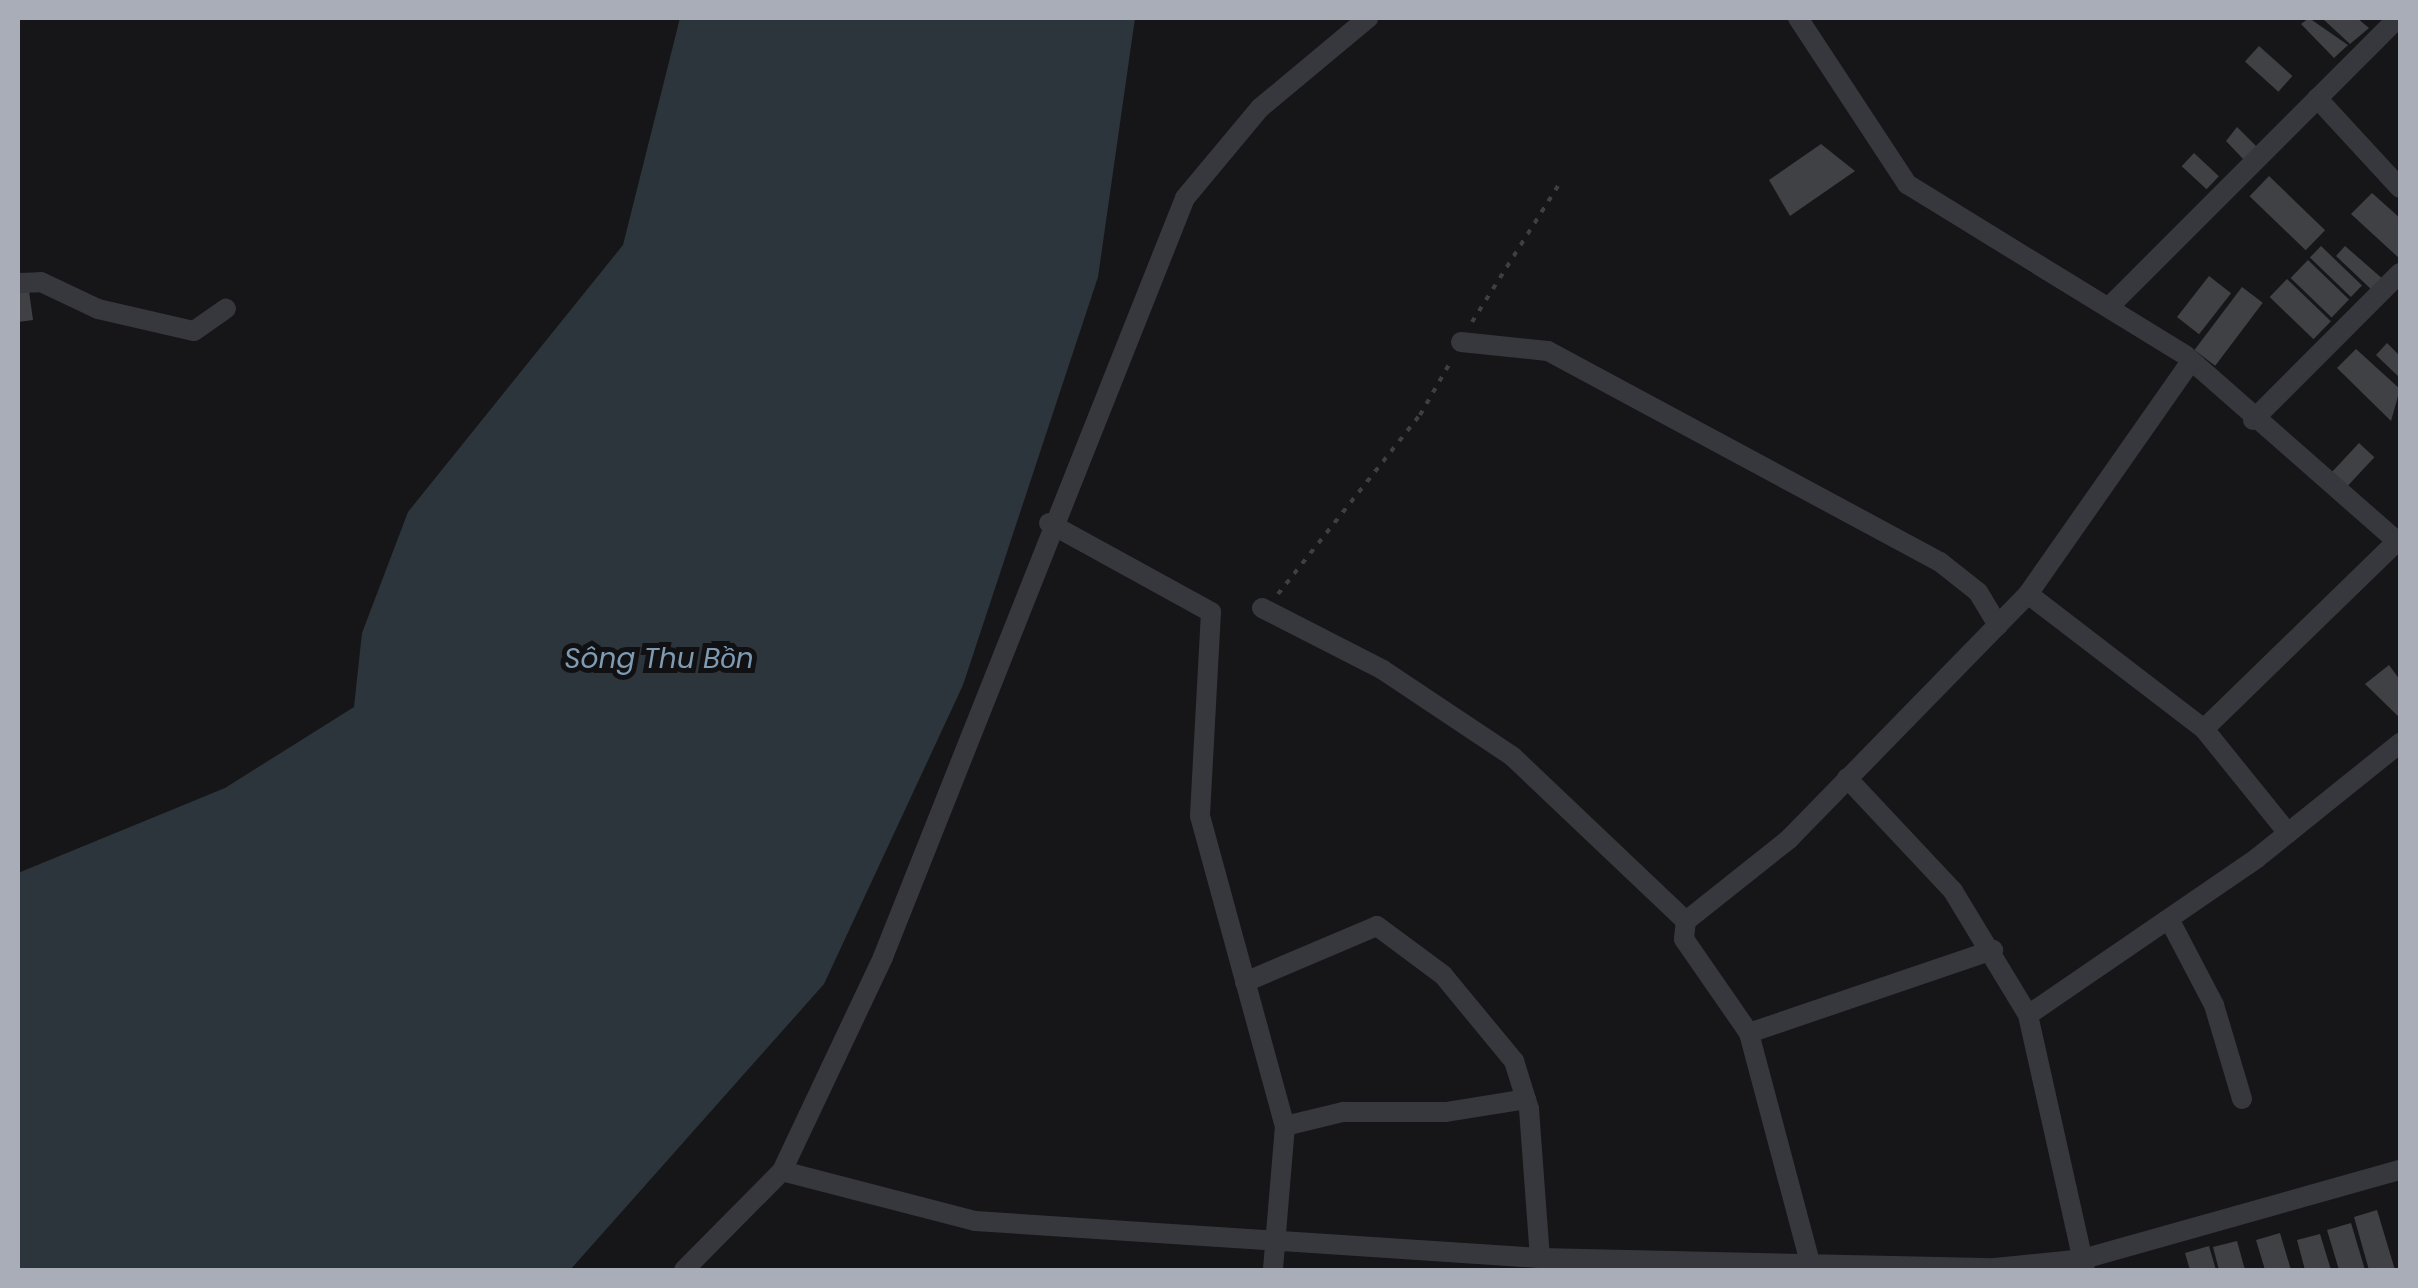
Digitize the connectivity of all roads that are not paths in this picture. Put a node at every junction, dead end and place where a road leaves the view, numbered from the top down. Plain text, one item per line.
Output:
1 (1368, 18) edge
2 (1798, 18) edge
3 (2398, 18) edge
4 (2317, 98) junction
5 (2400, 188) edge
6 (2400, 273) edge
7 (18, 283) edge
8 (2108, 306) junction
9 (226, 309) dead end
10 (1462, 342) road end
11 (2191, 361) junction
12 (2254, 420) junction
13 (1050, 524) junction
14 (2399, 542) edge
15 (2028, 594) junction
16 (1262, 608) road end
17 (1998, 626) junction
18 (2204, 730) junction
19 (2400, 743) edge
20 (1846, 778) junction
21 (2288, 834) junction
22 (2169, 919) junction
23 (1686, 921) junction
24 (1993, 950) junction
25 (1245, 982) junction
26 (2028, 1015) junction
27 (1749, 1033) junction
28 (1526, 1099) junction
29 (2242, 1099) dead end
30 (1285, 1126) junction
31 (2400, 1170) edge
32 (782, 1172) junction
33 (1274, 1241) junction
34 (1540, 1258) junction
35 (2084, 1265) edge
36 (1812, 1269) edge
37 (684, 1270) edge
38 (1273, 1270) edge

1 - 13 street
2 - 8 street
3 - 4 street
4 - 5 street
4 - 8 street
6 - 12 street
7 - 9 street
8 - 11 street
10 - 17 street
11 - 12 street
11 - 15 street
12 - 14 street
13 - 25 street
13 - 32 street
14 - 18 street
15 - 17 street
15 - 18 street
16 - 23 street
17 - 20 street
18 - 21 street
19 - 21 street
20 - 23 street
20 - 24 street
21 - 22 street
22 - 26 street
22 - 29 street
23 - 27 street
24 - 26 street
24 - 27 street
25 - 28 street
25 - 30 street
26 - 35 street
27 - 36 street
28 - 30 street
28 - 34 street
30 - 33 street
31 - 35 street
32 - 33 street
32 - 37 street
33 - 34 street
33 - 38 street
34 - 36 street
35 - 36 street

